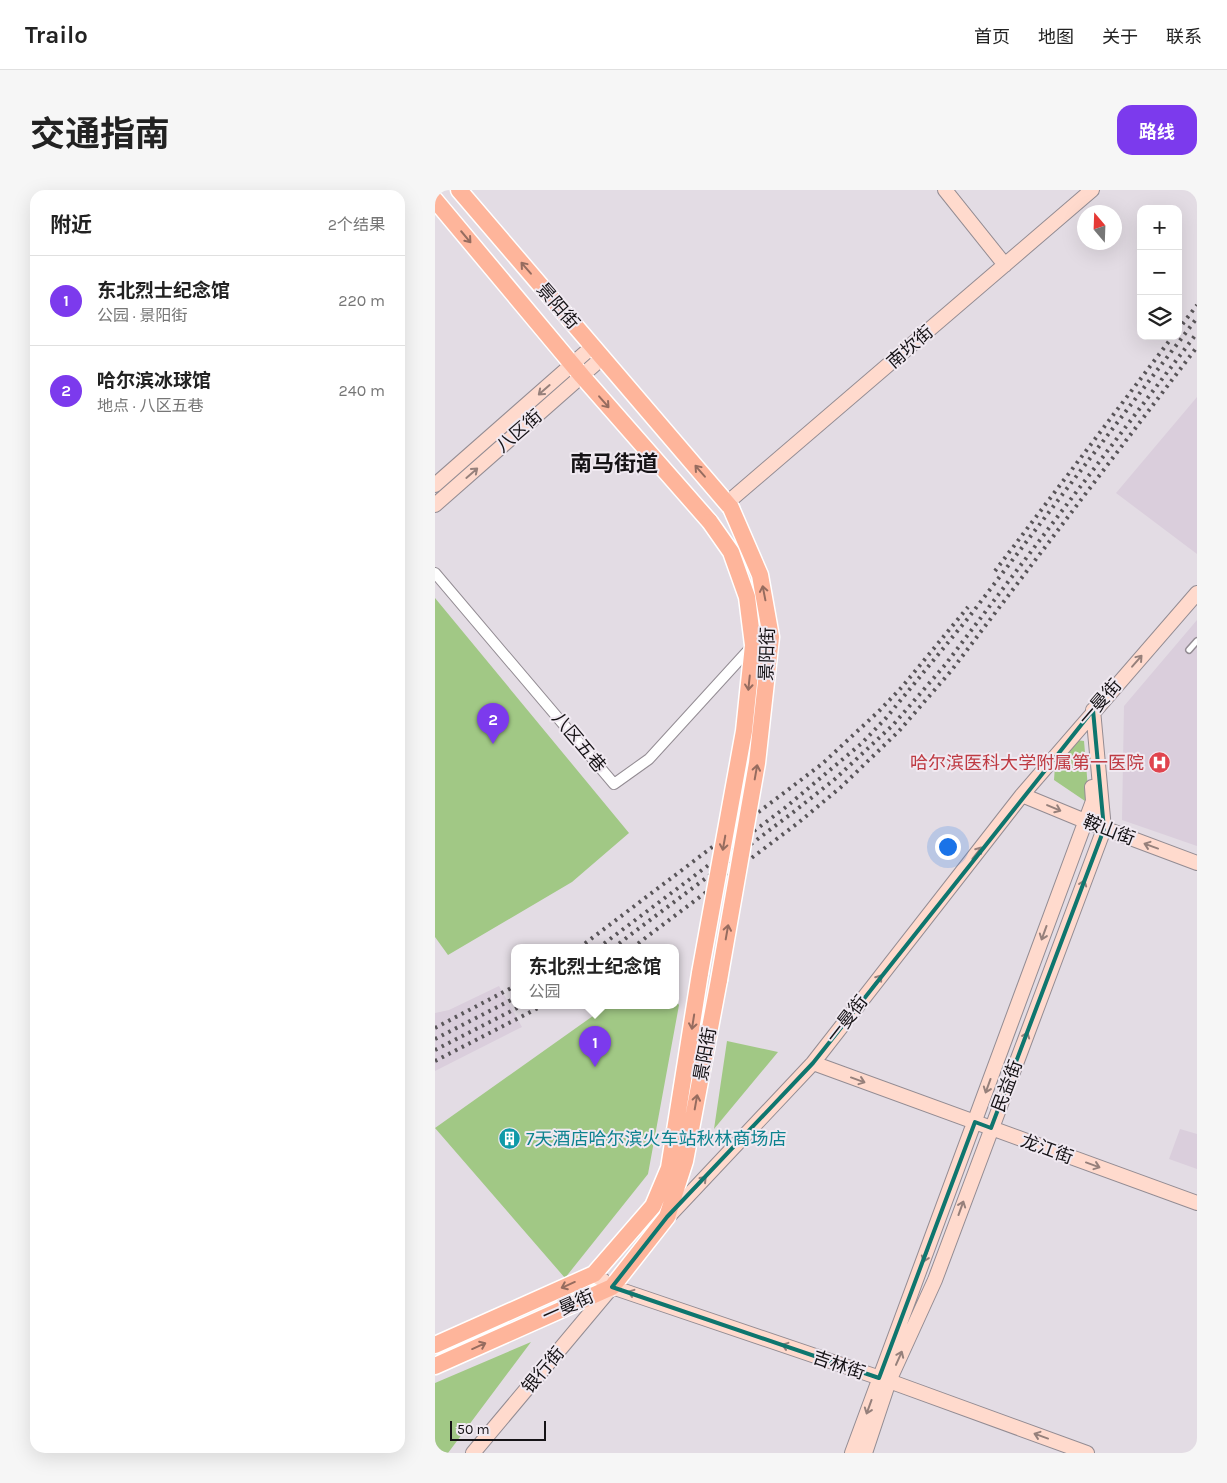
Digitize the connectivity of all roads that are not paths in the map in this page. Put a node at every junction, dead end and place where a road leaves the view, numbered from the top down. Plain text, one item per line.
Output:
1 (459, 190) edge
2 (945, 190) edge
3 (1092, 190) edge
4 (435, 200) edge
5 (1005, 265) junction
6 (598, 352) junction
7 (577, 370) junction
8 (435, 485) edge
9 (435, 505) edge
10 (729, 505) junction
11 (435, 573) edge
12 (1197, 593) edge
13 (1197, 641) edge
14 (753, 645) junction
15 (1189, 650) dead end
16 (1090, 714) junction
17 (1023, 794) junction
18 (1085, 822) junction
19 (1104, 829) junction
20 (1197, 863) edge
21 (813, 1063) junction
22 (975, 1122) junction
23 (991, 1128) junction
24 (669, 1168) joint
25 (1197, 1203) edge
26 (667, 1217) junction
27 (594, 1274) junction
28 (612, 1286) junction
29 (435, 1346) edge
30 (435, 1366) edge
31 (884, 1380) junction
32 (473, 1453) edge
33 (852, 1453) edge
34 (865, 1453) edge
35 (1087, 1453) edge

6 -> 1 main road, 景阳街
2 - 5 main road
3 - 5 main road, 南坎街
4 -> 7 main road, 景阳街
5 - 10 main road, 南坎街
6 - 7 main road, 八区街
10 -> 6 main road, 景阳街
7 -> 8 main road, 八区街
9 -> 7 main road, 八区街
7 -> 14 main road, 景阳街, bridge
26 -> 10 main road, 景阳街, bridge
11 - 14 street, 八区五巷
16 -> 12 main road, 一曼街
13 - 15 lane
14 -> 24 main road, 景阳街, bridge
16 - 17 main road, 一曼街
16 - 18 main road, 民益街
16 - 19 main road, 民益街
17 -> 18 main road, 鞍山街
21 -> 17 main road, 一曼街
18 - 19 main road, 鞍山街
18 -> 22 main road, 民益街
20 -> 19 main road, 鞍山街
23 -> 19 main road, 民益街
21 -> 22 main road, 龙江街
26 -> 21 main road, 一曼街
22 - 23 main road, 龙江街
22 -> 31 main road, 民益街
23 -> 25 main road, 龙江街
31 -> 23 main road, 民益街
24 - 27 main road, 一曼街
26 - 28 main road, 一曼街
27 - 28 main road, 吉林街
27 -> 29 main road, 一曼街
30 -> 28 main road, 一曼街
31 -> 28 main road, 吉林街
28 - 32 main road, 银行街
31 -> 33 main road, 民益街
31 - 34 main road, 民益街
35 -> 31 main road, 吉林街

